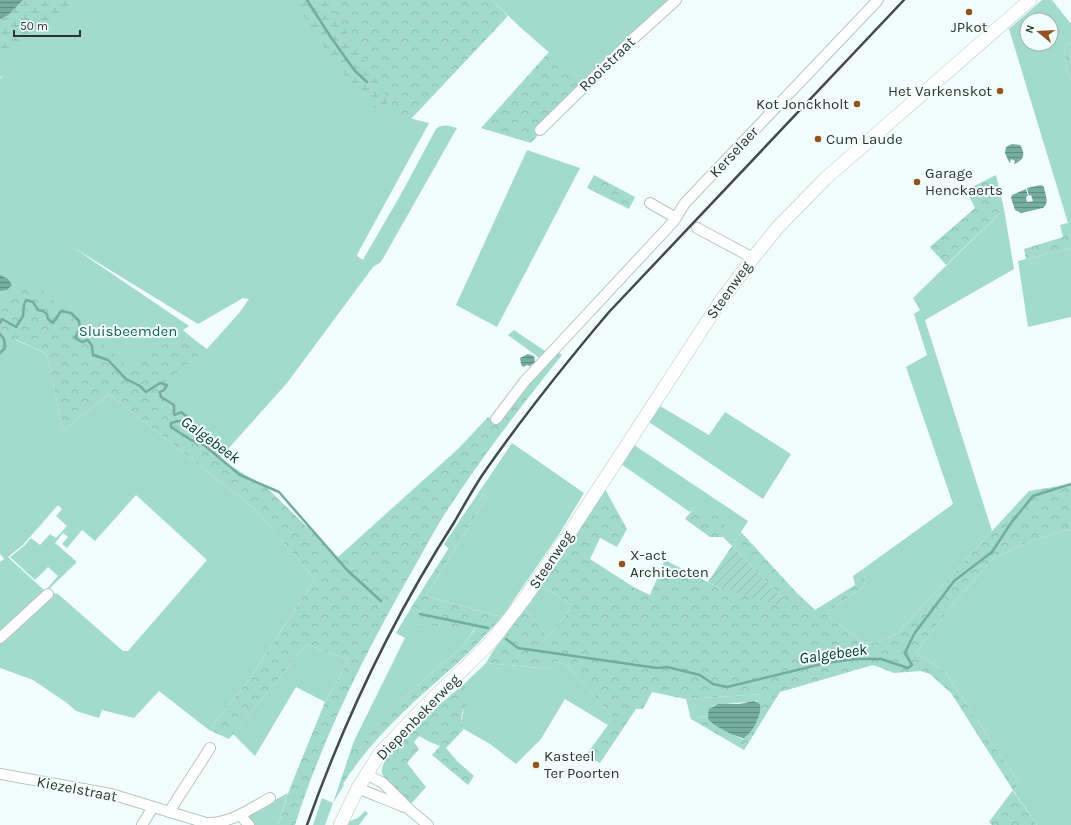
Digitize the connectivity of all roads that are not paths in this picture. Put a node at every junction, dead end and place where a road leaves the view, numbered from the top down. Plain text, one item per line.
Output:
1 (676, 0) edge
2 (878, 0) edge
3 (1030, 0) edge
4 (540, 130) dead end
5 (650, 203) dead end
6 (676, 218) junction
7 (698, 228) dead end
8 (752, 258) junction
9 (496, 419) dead end
10 (48, 594) dead end
11 (496, 637) joint
12 (0, 638) edge
13 (210, 748) dead end
14 (0, 774) edge
15 (366, 774) junction
16 (358, 788) junction
17 (270, 798) dead end
18 (153, 807) junction
19 (410, 810) junction
20 (169, 812) junction
21 (240, 815) junction
22 (142, 825) edge
23 (249, 825) edge
24 (340, 825) edge
25 (428, 825) edge

1 - 4 street, Rooistraat
2 - 6 street, Kerselaer
3 - 8 main road, Steenweg
5 - 6 street
6 - 9 street, Kerselaer
7 - 8 street
8 - 11 main road, Steenweg
10 - 12 street
11 - 15 main road, Diepenbekerweg
13 - 20 street
14 - 18 street, Kiezelstraat
15 - 16 main road, Diepenbekerweg
15 - 19 street
16 - 19 street
16 - 24 main road, Diepenbekerweg
17 - 21 street, Kiezelstraat
18 - 20 street, Kiezelstraat
18 - 22 street
19 - 25 street
20 - 21 street, Kiezelstraat
21 - 23 street

